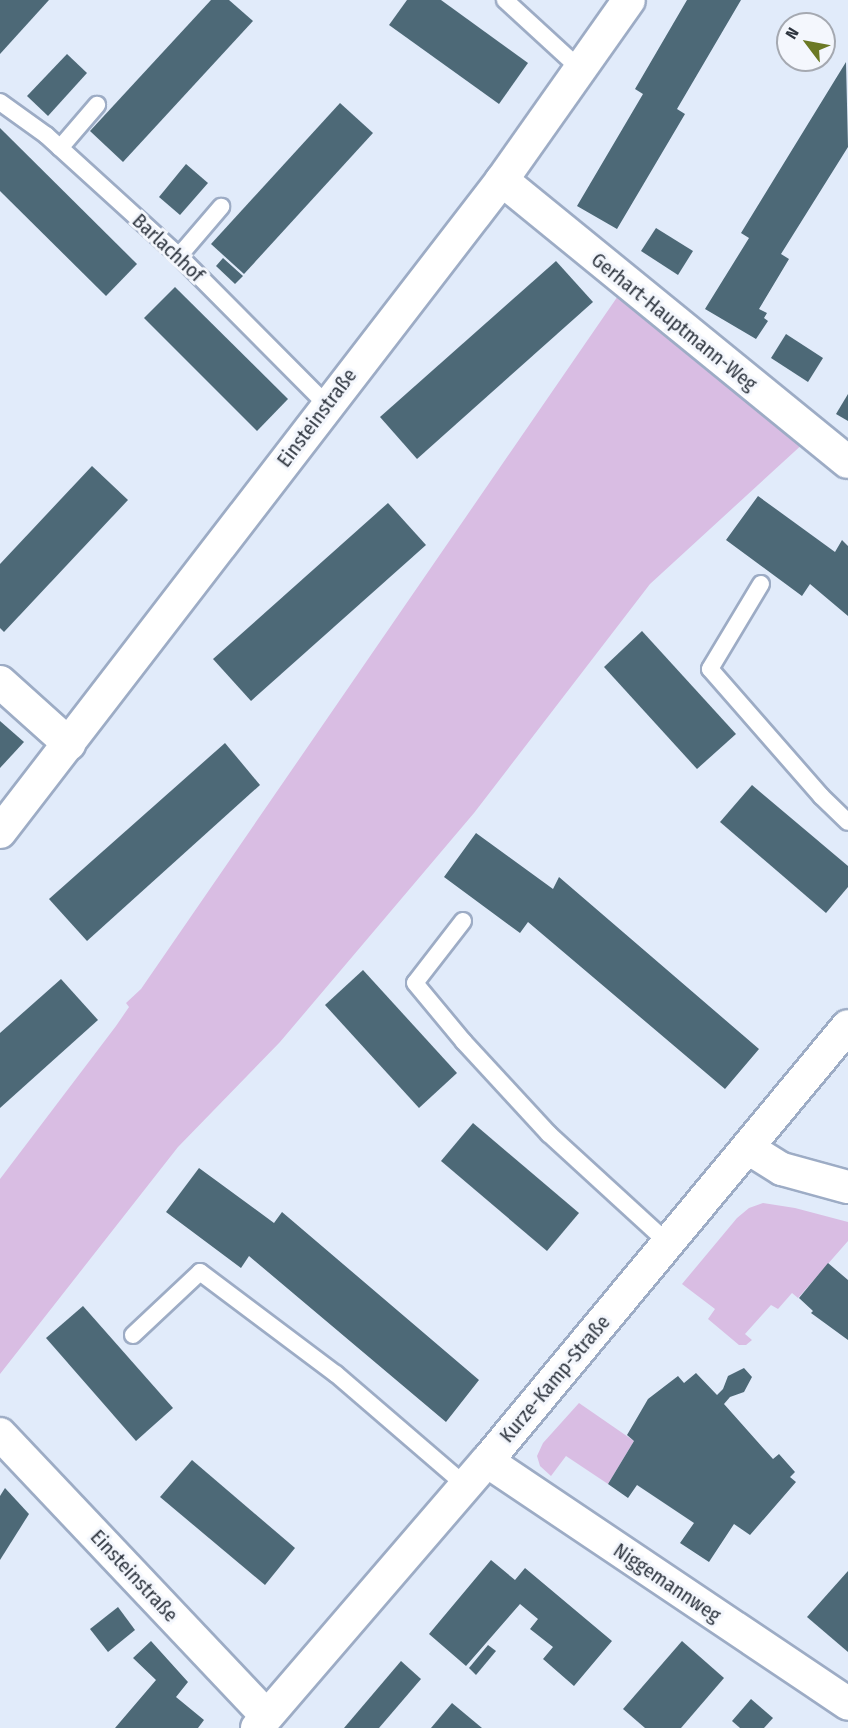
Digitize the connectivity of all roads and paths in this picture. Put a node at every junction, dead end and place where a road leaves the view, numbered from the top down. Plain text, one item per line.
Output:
1 (505, 0) edge
2 (628, 0) edge
3 (580, 69) junction
4 (0, 102) edge
5 (97, 105) dead end
6 (60, 148) junction
7 (502, 180) junction
8 (221, 207) dead end
9 (178, 256) junction
10 (327, 405) junction
11 (848, 462) edge
12 (761, 584) dead end
13 (0, 682) edge
14 (69, 744) junction
15 (848, 822) edge
16 (0, 832) edge
17 (463, 921) dead end
18 (848, 1026) edge
19 (748, 1148) junction
20 (848, 1186) edge
21 (668, 1243) junction
22 (133, 1335) dead end
23 (0, 1435) edge
24 (488, 1461) junction
25 (465, 1485) junction
26 (848, 1704) edge
27 (262, 1722) edge

1 - 3 lane
2 - 3 street, Einsteinstraße
3 - 7 street, Einsteinstraße
4 - 6 lane, Barlachhof
5 - 6 lane
6 - 9 lane, Barlachhof
7 - 10 street, Einsteinstraße
7 - 11 street, Gerhart-Hauptmann-Weg
8 - 9 lane
9 - 10 lane, Barlachhof
10 - 14 street, Einsteinstraße
12 - 15 lane
13 - 14 street
14 - 16 street, Einsteinstraße
17 - 21 lane
18 - 19 street, Kurze-Kamp-Straße
19 - 20 street
19 - 21 street, Kurze-Kamp-Straße
21 - 24 street, Kurze-Kamp-Straße
22 - 25 lane
23 - 27 street, Einsteinstraße
24 - 25 street, Kurze-Kamp-Straße
24 - 26 street, Niggemannweg
25 - 27 street, Kurze-Kamp-Straße

